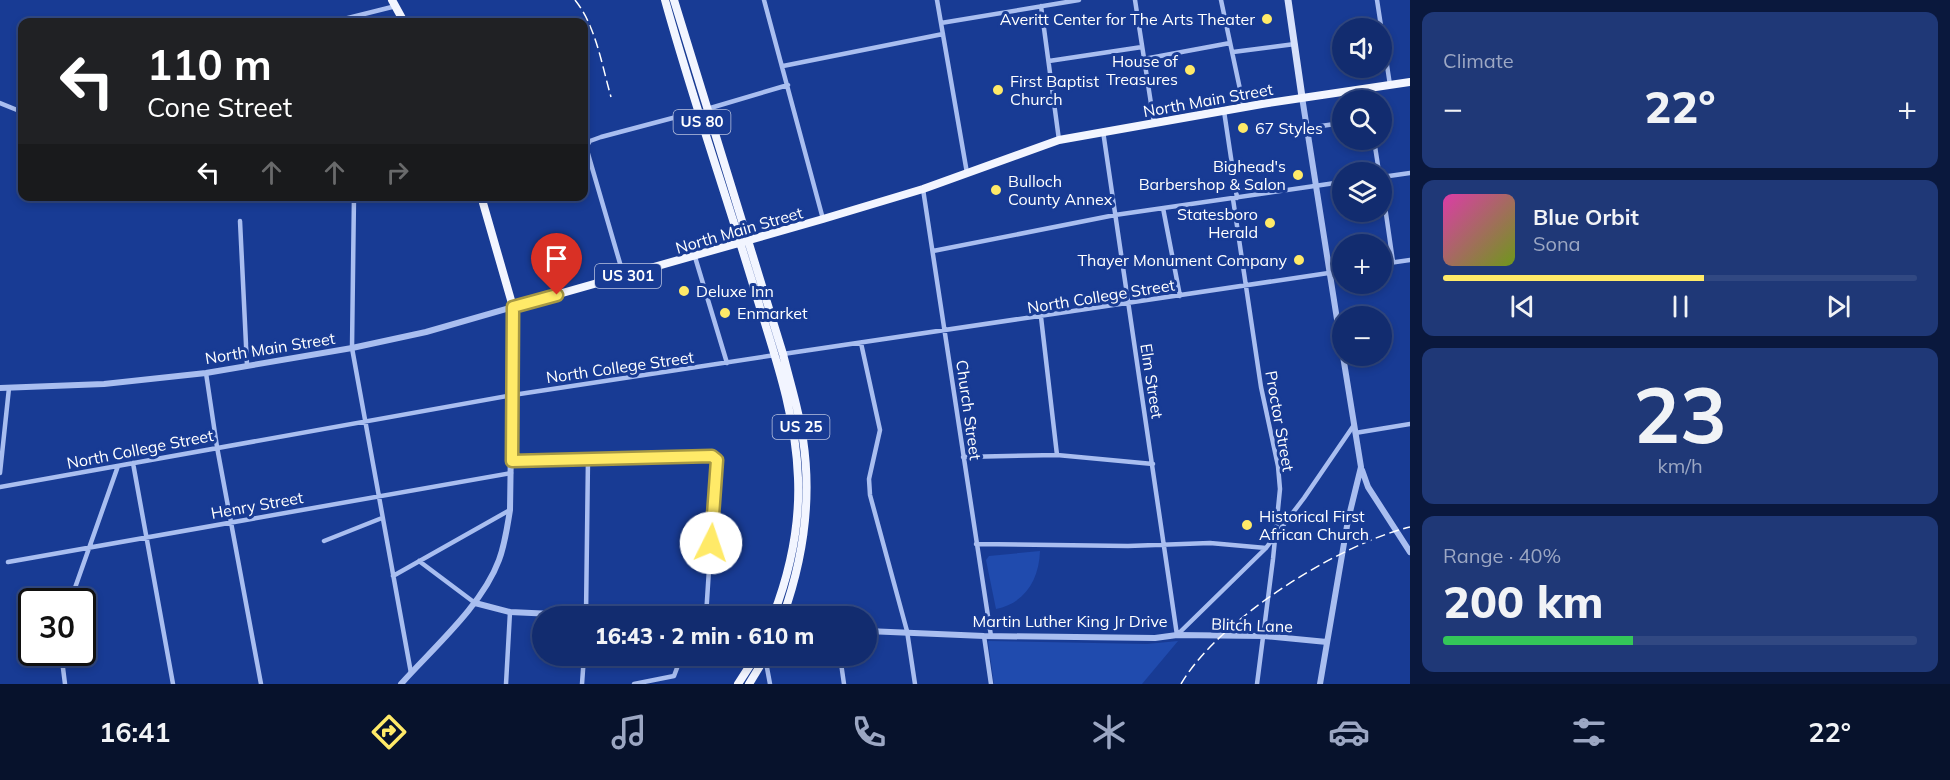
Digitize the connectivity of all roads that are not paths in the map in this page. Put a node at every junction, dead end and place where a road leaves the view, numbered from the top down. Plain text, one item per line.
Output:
1 (665, 0) edge
2 (674, 0) edge
3 (764, 0) edge
4 (937, 0) edge
5 (1079, 0) edge
6 (1135, 0) edge
7 (1221, 0) edge
8 (1288, 0) edge
9 (1377, 0) edge
10 (394, 3) edge
11 (1041, 6) junction
12 (345, 18) edge
13 (402, 18) edge
14 (941, 23) junction
15 (943, 34) junction
16 (1230, 43) junction
17 (1294, 44) junction
18 (1142, 47) junction
19 (1233, 52) junction
20 (1144, 58) junction
21 (1049, 61) junction
22 (783, 66) junction
23 (1410, 82) edge
24 (788, 85) junction
25 (1390, 85) junction
26 (1366, 89) joint
27 (1302, 97) junction
28 (0, 104) edge
29 (1244, 108) junction
30 (703, 110) junction
31 (18, 111) edge
32 (1224, 111) junction
33 (1154, 123) junction
34 (1332, 124) edge
35 (1307, 128) junction
36 (1103, 131) junction
37 (1059, 140) junction
38 (588, 144) edge
39 (588, 154) edge
40 (967, 173) junction
41 (1410, 173) edge
42 (1392, 176) edge
43 (1332, 184) edge
44 (1317, 186) junction
45 (923, 189) junction
46 (1235, 198) junction
47 (354, 201) edge
48 (482, 201) edge
49 (1163, 208) junction
50 (1115, 215) junction
51 (823, 219) junction
52 (240, 221) dead end
53 (1387, 222) edge
54 (745, 242) junction
55 (933, 250) junction
56 (695, 257) junction
57 (1410, 260) edge
58 (1393, 262) joint
59 (1330, 273) junction
60 (624, 277) junction
61 (1246, 286) junction
62 (1180, 296) junction
63 (1128, 304) junction
64 (1335, 306) edge
65 (513, 307) junction
66 (1041, 317) junction
67 (945, 331) junction
68 (861, 344) junction
69 (352, 348) junction
70 (779, 355) junction
71 (727, 363) junction
72 (247, 365) junction
73 (1345, 366) edge
74 (206, 373) junction
75 (0, 388) edge
76 (9, 388) junction
77 (513, 395) junction
78 (365, 421) junction
79 (1410, 424) edge
80 (1354, 425) junction
81 (1356, 433) junction
82 (218, 447) junction
83 (1057, 455) junction
84 (963, 457) junction
85 (588, 458) junction
86 (512, 461) junction
87 (133, 463) junction
88 (1153, 464) junction
89 (118, 466) junction
90 (1361, 467) junction
91 (0, 473) edge
92 (512, 473) junction
93 (0, 487) edge
94 (379, 496) junction
95 (510, 510) junction
96 (382, 518) junction
97 (232, 522) junction
98 (1276, 535) junction
99 (145, 539) junction
100 (324, 541) dead end
101 (976, 544) junction
102 (1164, 545) junction
103 (88, 548) junction
104 (1266, 548) junction
105 (1410, 552) edge
106 (419, 561) junction
107 (8, 562) dead end
108 (393, 576) junction
109 (75, 588) edge
110 (475, 603) junction
111 (586, 606) edge
112 (707, 606) edge
113 (777, 606) edge
114 (786, 606) edge
115 (510, 612) junction
116 (532, 613) edge
117 (877, 631) edge
118 (907, 631) junction
119 (1177, 635) junction
120 (987, 636) junction
121 (1264, 636) junction
122 (1327, 642) junction
123 (63, 666) edge
124 (583, 666) edge
125 (677, 666) edge
126 (750, 666) edge
127 (760, 666) edge
128 (767, 666) edge
129 (841, 666) edge
130 (411, 673) junction
131 (65, 684) edge
132 (173, 684) edge
133 (261, 684) edge
134 (401, 684) edge
135 (506, 684) edge
136 (582, 684) edge
137 (634, 684) edge
138 (738, 684) edge
139 (748, 684) edge
140 (770, 684) edge
141 (844, 684) edge
142 (915, 684) edge
143 (991, 684) edge
144 (1257, 684) edge
145 (1320, 684) edge

1 - 30 main road, US 80
2 - 30 main road, US 80
3 - 22 street
4 - 14 street
5 - 11 street
6 - 18 street
7 - 16 street
8 - 17 main road
9 - 25 street
10 - 12 street
10 - 13 main road
11 - 14 street
11 - 21 street
14 - 15 street
15 - 22 street
15 - 40 street
16 - 19 street
16 - 20 street
17 - 19 street
17 - 27 main road
18 - 20 street
18 - 21 street
19 - 29 street
20 - 33 street
21 - 37 street
22 - 24 street
23 - 25 main road, North Main Street
24 - 30 street
24 - 51 street
25 - 26 main road, North Main Street
26 - 27 main road, North Main Street
27 - 29 main road, North Main Street
27 - 35 street
28 - 31 street
29 - 32 main road, North Main Street
30 - 38 street
30 - 54 main road, US 80
32 - 33 main road, North Main Street
32 - 46 street, Proctor Street
33 - 36 main road, North Main Street
34 - 35 street
35 - 44 street
36 - 37 main road, North Main Street
36 - 50 street, Elm Street
37 - 40 main road, North Main Street
39 - 60 street
40 - 45 main road, North Main Street
41 - 42 street
43 - 44 street
44 - 46 street
44 - 59 street
45 - 51 main road, North Main Street
45 - 55 street, Church Street
46 - 49 street
46 - 61 street, Proctor Street
47 - 69 street
48 - 65 main road
49 - 50 street
49 - 62 street
50 - 55 street
50 - 63 street, Elm Street
51 - 54 main road, North Main Street
52 - 72 street
53 - 58 street
54 - 56 main road, North Main Street / US 301
54 - 70 main road, US 25
55 - 67 street, Church Street
56 - 60 main road, North Main Street / US 301
56 - 71 street
57 - 58 street
59 - 61 street, North College Street
59 - 64 street
60 - 65 main road, North Main Street / US 301
61 - 62 street, North College Street
61 - 98 street, Proctor Street
62 - 63 street, North College Street
63 - 66 street, North College Street
63 - 88 street, Elm Street
65 - 69 street, North Main Street
65 - 77 street
66 - 67 street, North College Street
66 - 83 street
67 - 68 street, North College Street
67 - 84 street, Church Street
68 - 70 street, North College Street
68 - 118 street
69 - 72 street, North Main Street
69 - 78 street
70 - 71 street, North College Street
70 - 113 main road, US 25
70 - 114 main road, US 25
71 - 77 street, North College Street
72 - 74 street, North Main Street
73 - 80 street
74 - 76 street, North Main Street
74 - 82 street
75 - 76 street, North Main Street
76 - 91 street
77 - 78 street, North College Street
77 - 86 street
78 - 82 street, North College Street
78 - 94 street
79 - 81 street
80 - 81 street
80 - 98 street, Martin Luther King Jr Drive
81 - 90 street
82 - 87 street, North College Street
82 - 97 street
83 - 84 street
83 - 88 street
84 - 101 street, Church Street
85 - 86 street
85 - 111 street
85 - 112 street
86 - 92 street
87 - 89 street, North College Street
87 - 99 street
88 - 102 street, Elm Street
89 - 93 street, North College Street
89 - 103 street
90 - 105 street
90 - 122 street
92 - 94 street, Henry Street
92 - 95 street
94 - 96 street
94 - 97 street, Henry Street
95 - 106 street
95 - 110 street
96 - 100 street
96 - 108 street
97 - 99 street, Henry Street
97 - 133 street
98 - 104 street, Martin Luther King Jr Drive
98 - 121 street, Proctor Street
99 - 103 street, Henry Street
99 - 132 street
101 - 102 street
101 - 120 street, Church Street
102 - 104 street
102 - 119 street, Elm Street
103 - 107 street, Henry Street
103 - 109 street
104 - 119 street, Martin Luther King Jr Drive
106 - 108 street
106 - 110 street
108 - 130 street
110 - 115 street
110 - 130 street
115 - 116 street
115 - 135 street
117 - 118 street, Martin Luther King Jr Drive
118 - 120 street, Martin Luther King Jr Drive
118 - 142 street
119 - 120 street, Martin Luther King Jr Drive
119 - 121 street, Blitch Lane
120 - 143 street, Church Street
121 - 122 street, Blitch Lane
121 - 144 street, Proctor Street
122 - 145 street
123 - 131 street
124 - 136 street
125 - 137 street
126 - 138 main road
127 - 139 main road
128 - 140 street
129 - 141 street
130 - 134 street

